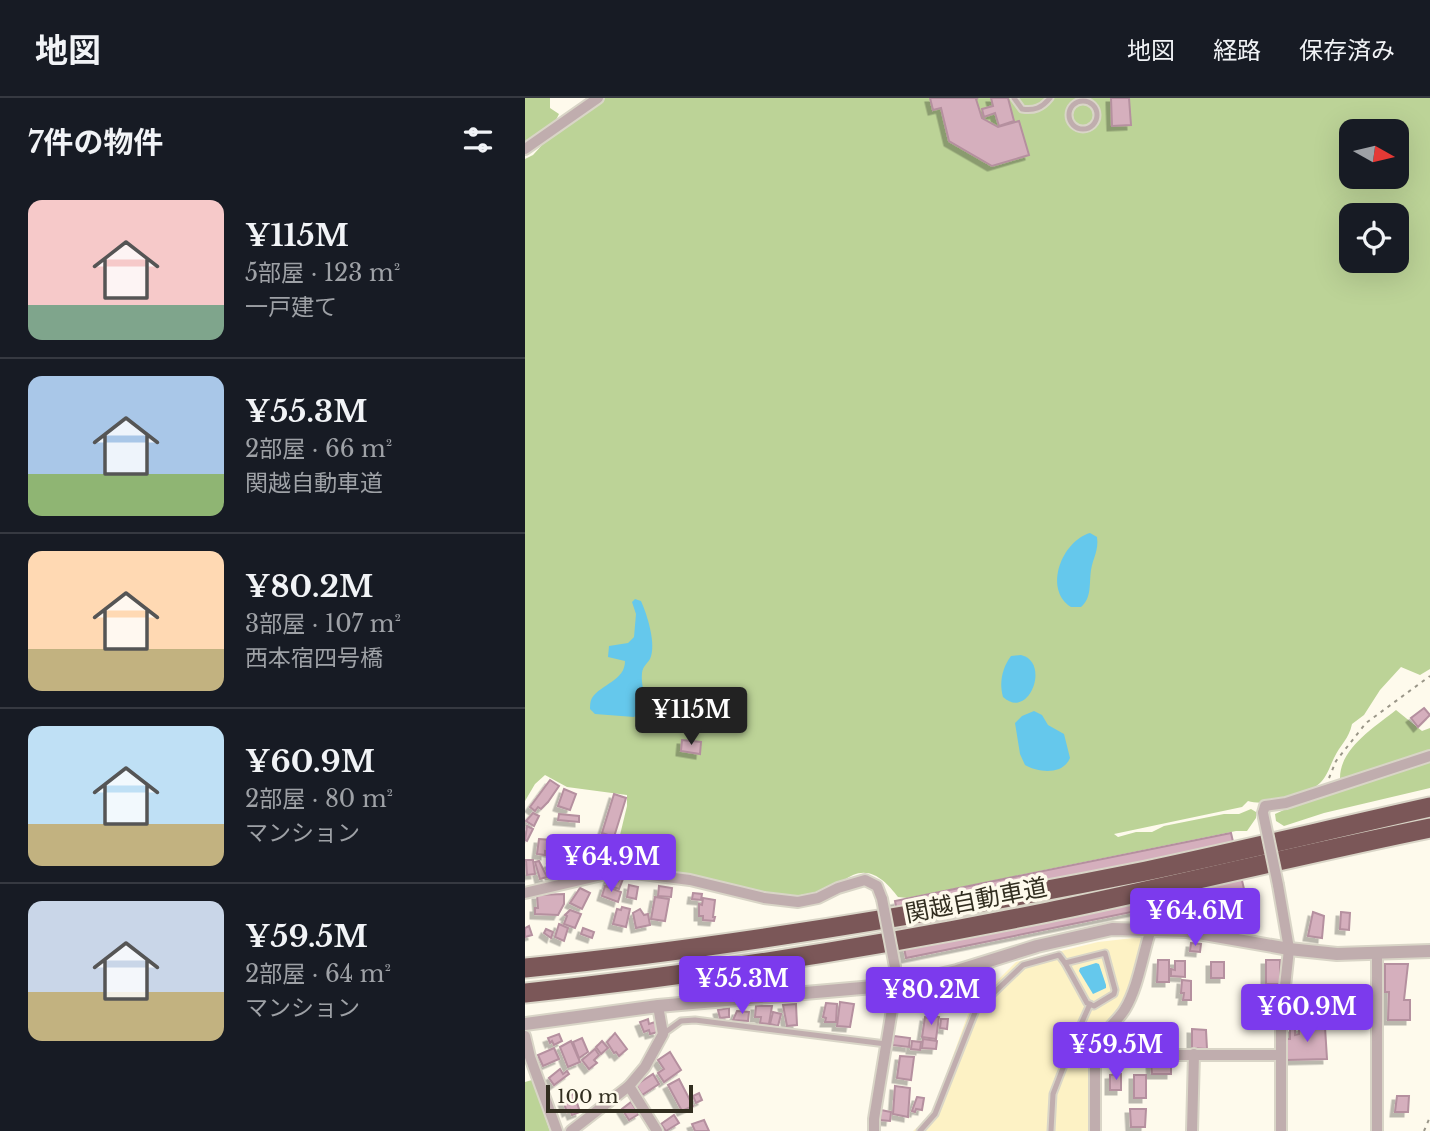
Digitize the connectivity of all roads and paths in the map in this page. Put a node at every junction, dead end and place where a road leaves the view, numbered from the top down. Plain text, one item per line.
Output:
1 (598, 98) edge
2 (1014, 98) edge
3 (1050, 98) edge
4 (1089, 100) edge
5 (525, 149) edge
6 (1430, 676) edge
7 (1430, 756) edge
8 (1322, 791) junction
9 (1430, 807) edge
10 (1430, 828) edge
11 (525, 893) edge
12 (1151, 929) junction
13 (1289, 949) junction
14 (1430, 951) edge
15 (1377, 954) junction
16 (1065, 963) junction
17 (525, 968) edge
18 (897, 985) junction
19 (525, 993) edge
20 (1090, 1004) junction
21 (659, 1006) junction
22 (525, 1024) edge
23 (663, 1034) junction
24 (525, 1036) edge
25 (886, 1044) junction
26 (1194, 1054) junction
27 (1095, 1055) junction
28 (1281, 1055) junction
29 (629, 1086) junction
30 (1430, 1117) edge
31 (557, 1131) edge
32 (571, 1131) edge
33 (657, 1131) edge
34 (874, 1131) edge
35 (920, 1131) edge
36 (1051, 1131) edge
37 (1095, 1131) edge
38 (1192, 1131) edge
39 (1281, 1131) edge
40 (1377, 1131) edge
41 (1424, 1131) edge

1 - 5 street
2 - 3 lane
4 - 4 lane
6 - 8 path
7 - 8 street
8 - 13 street, bridge
9 - 17 highway, 関越自動車道
10 - 19 highway, 関越自動車道
11 - 18 street, bridge
12 - 13 street
12 - 18 street
12 - 27 street
13 - 15 street
13 - 28 street
14 - 15 street
15 - 40 street
16 - 20 lane
16 - 20 lane
16 - 35 lane
18 - 21 street
18 - 25 street
20 - 36 lane
21 - 22 street
21 - 23 street
23 - 25 lane
23 - 29 street
24 - 31 street
25 - 34 street
26 - 27 street
26 - 28 street
26 - 38 street
27 - 37 street
28 - 39 street
29 - 32 street
29 - 33 street
30 - 41 path

